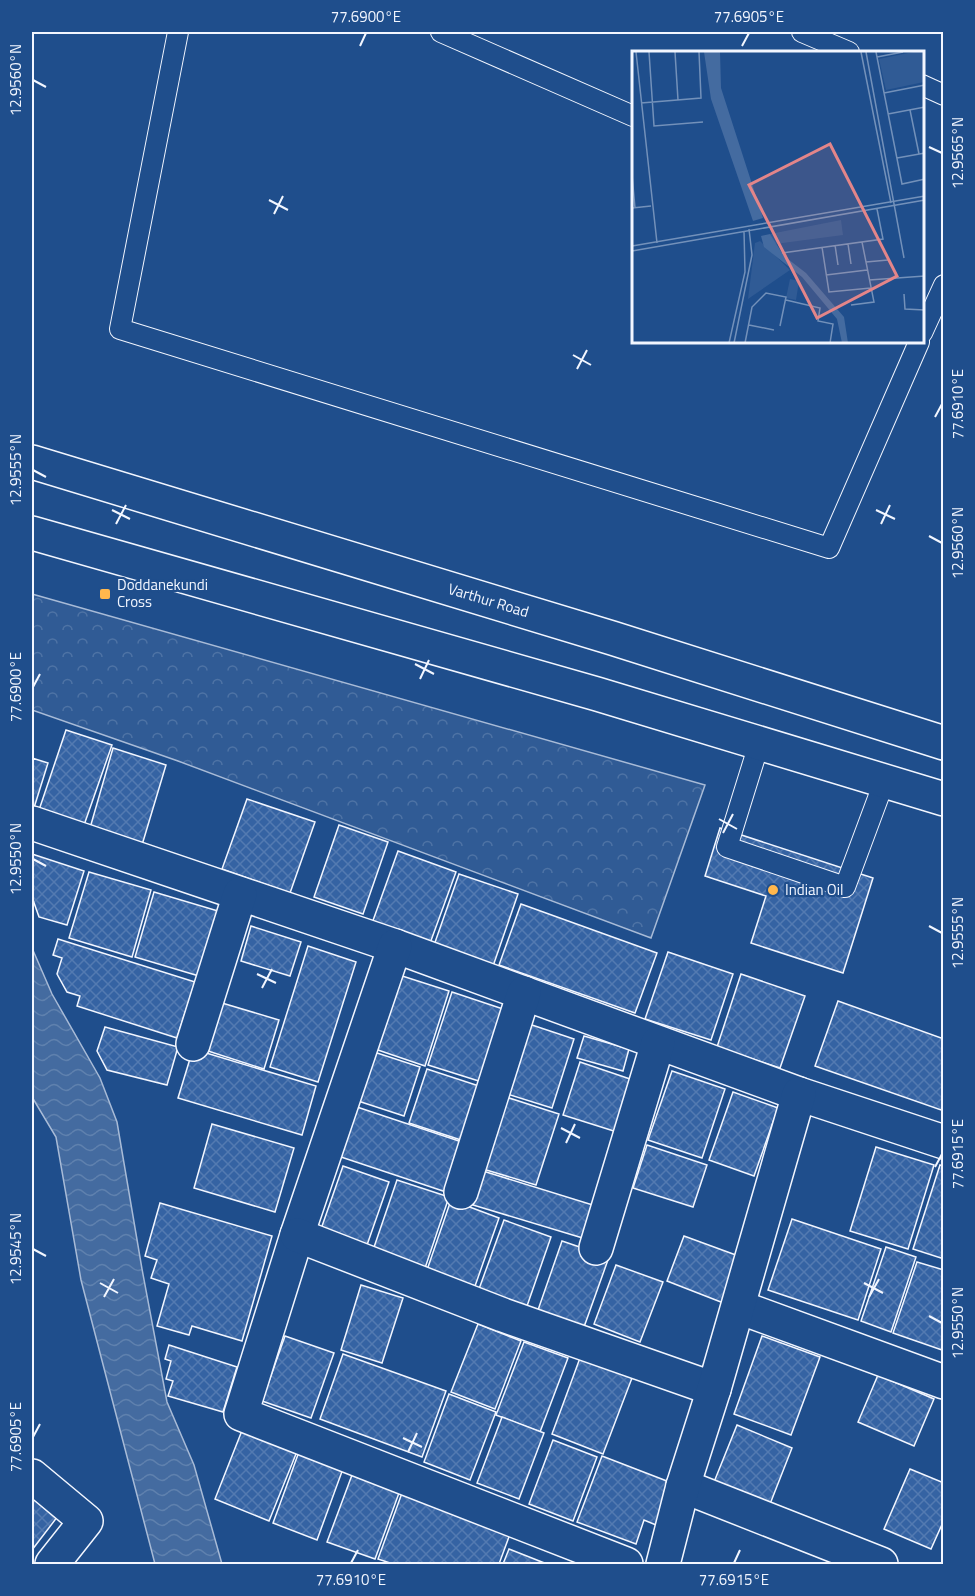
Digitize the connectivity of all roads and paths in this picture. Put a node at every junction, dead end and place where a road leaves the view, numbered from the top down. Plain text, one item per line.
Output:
1 (178, 32) edge
2 (441, 32) edge
3 (802, 32) edge
4 (847, 51) edge
5 (632, 116) edge
6 (944, 285) edge
7 (924, 329) edge
8 (918, 344) edge
9 (32, 462) edge
10 (32, 533) edge
11 (944, 742) edge
12 (759, 744) junction
13 (884, 782) junction
14 (944, 800) edge
15 (32, 823) edge
16 (240, 894) junction
17 (395, 946) junction
18 (524, 993) junction
19 (658, 1043) junction
20 (193, 1044) dead end
21 (799, 1094) junction
22 (944, 1142) edge
23 (461, 1192) dead end
24 (297, 1235) junction
25 (596, 1248) dead end
26 (739, 1307) junction
27 (944, 1382) edge
28 (714, 1389) junction
29 (32, 1476) edge
30 (683, 1486) junction
31 (52, 1564) edge
32 (626, 1564) edge
33 (663, 1564) edge
34 (881, 1564) edge

1 - 8 lane
2 - 5 lane
3 - 4 lane
6 - 7 lane
9 - 11 street, Varthur Road
10 - 12 street
12 - 13 street
12 - 13 lane
13 - 14 street
15 - 16 street
16 - 17 street
16 - 20 street
17 - 18 street
17 - 24 street
18 - 19 street
18 - 23 street
19 - 21 street
19 - 25 street
21 - 22 street
21 - 26 street
24 - 28 street
24 - 32 street
26 - 27 street
26 - 28 street
28 - 30 street
29 - 31 street
30 - 33 street
30 - 34 street

